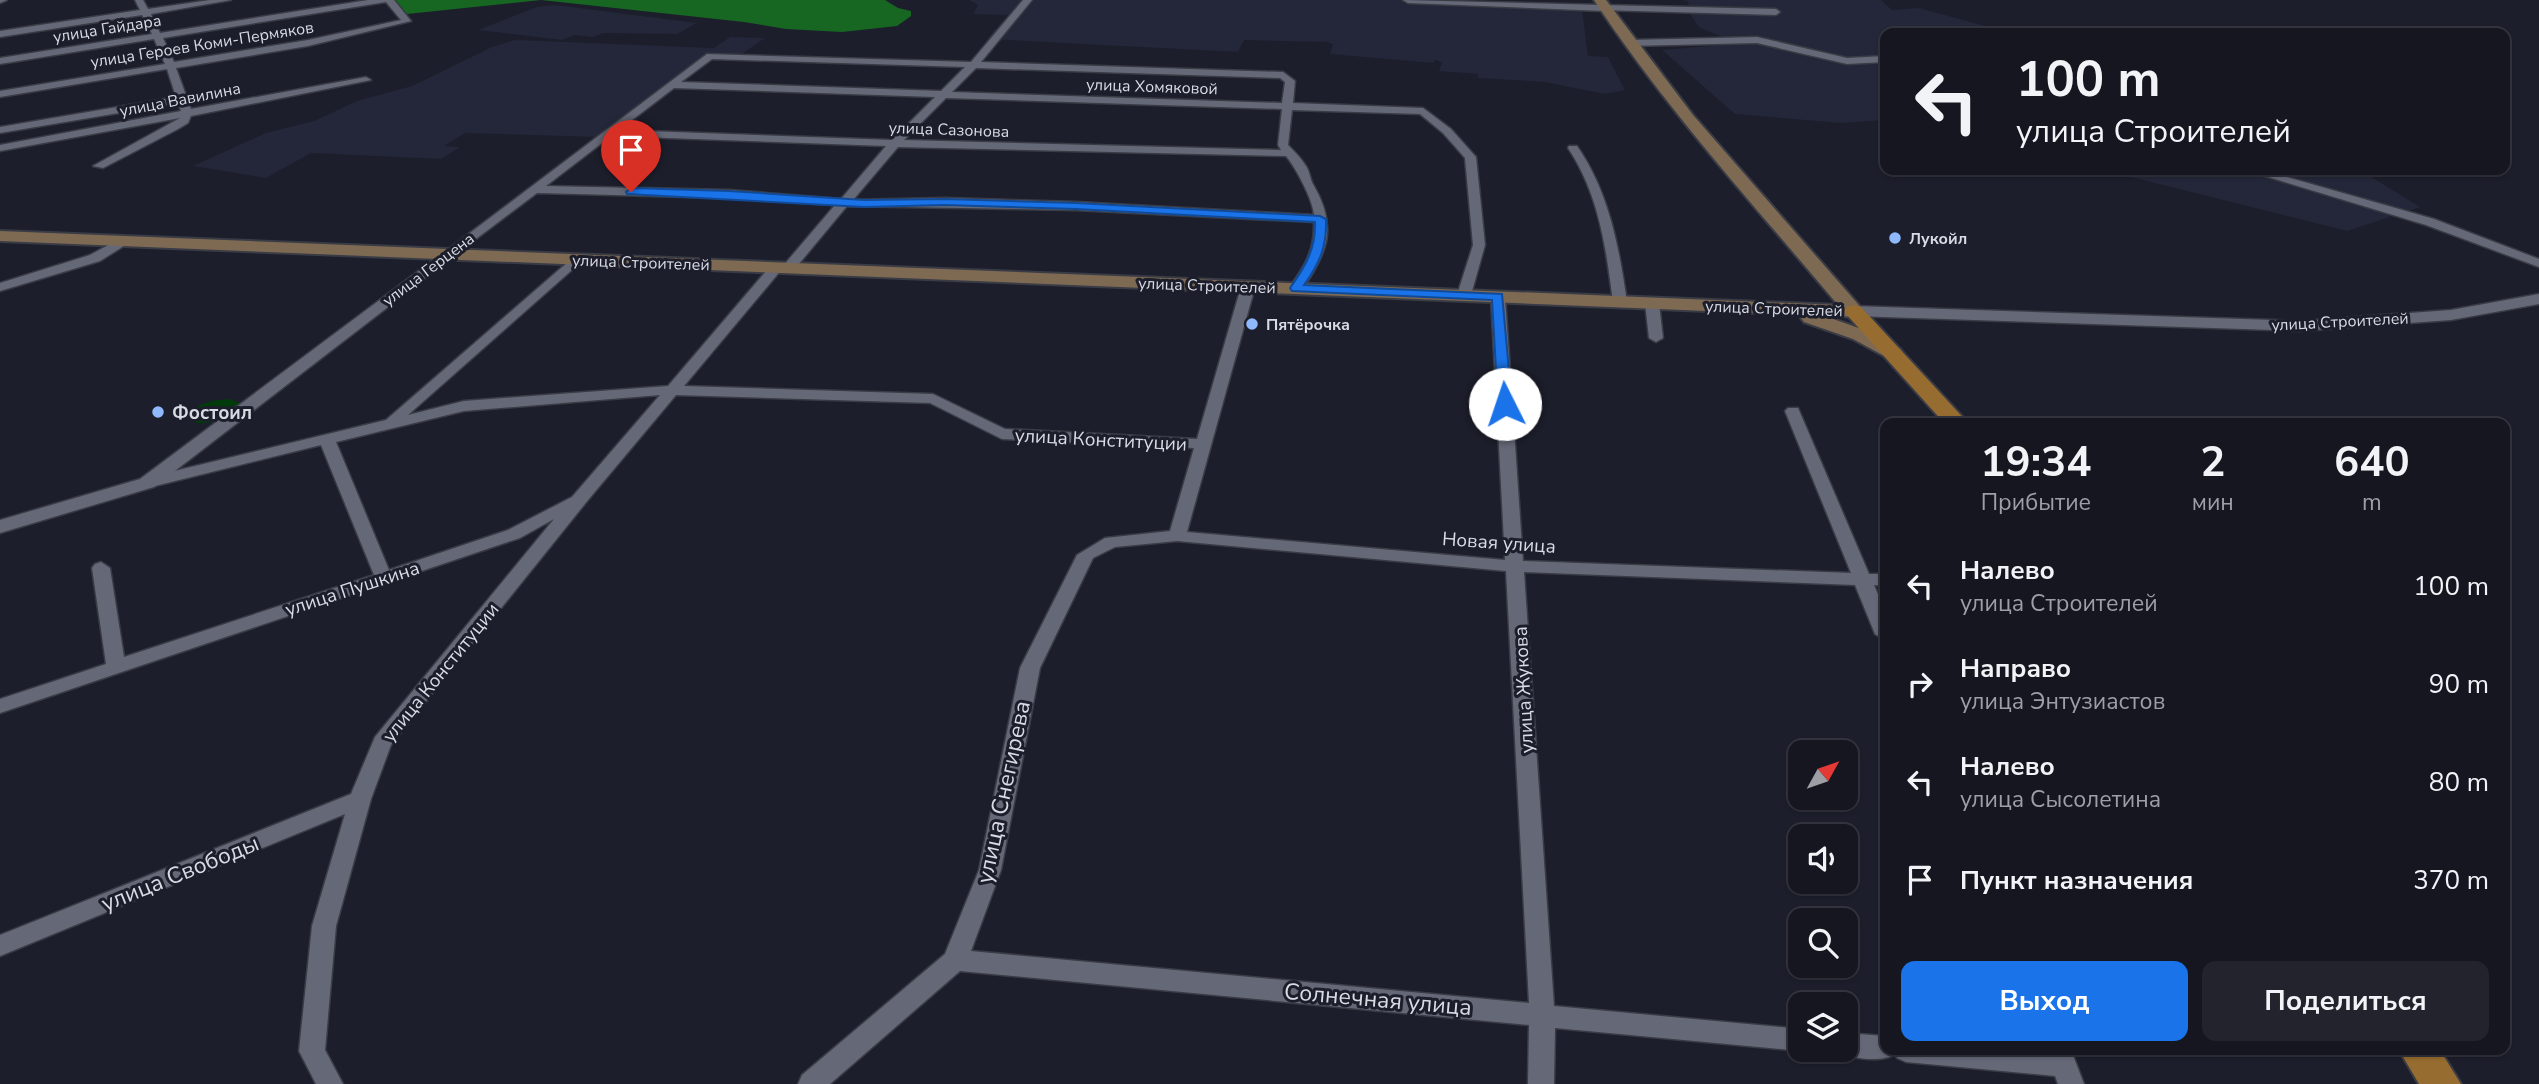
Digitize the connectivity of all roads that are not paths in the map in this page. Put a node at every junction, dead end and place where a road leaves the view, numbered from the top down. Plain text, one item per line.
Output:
1 (139, 0) edge
2 (227, 0) edge
3 (386, 0) edge
4 (1028, 0) edge
5 (1408, 0) edge
6 (1602, 4) edge
7 (145, 12) junction
8 (1776, 12) dead end
9 (0, 34) edge
10 (157, 36) junction
11 (1629, 43) junction
12 (1880, 59) edge
13 (0, 61) edge
14 (974, 64) junction
15 (171, 65) junction
16 (366, 80) dead end
17 (672, 85) junction
18 (943, 93) junction
19 (0, 94) edge
20 (183, 99) junction
21 (1285, 107) junction
22 (187, 113) junction
23 (0, 130) edge
24 (608, 133) junction
25 (895, 143) junction
26 (0, 148) edge
27 (1573, 148) dead end
28 (1289, 153) junction
29 (99, 166) dead end
30 (2268, 175) edge
31 (533, 189) junction
32 (845, 202) junction
33 (1320, 219) junction
34 (0, 236) edge
35 (123, 241) junction
36 (447, 254) junction
37 (576, 259) junction
38 (2539, 263) edge
39 (782, 268) junction
40 (1248, 286) junction
41 (0, 287) edge
42 (1296, 288) junction
43 (1464, 295) junction
44 (1498, 297) junction
45 (2539, 299) edge
46 (1620, 302) junction
47 (1652, 303) junction
48 (1748, 307) junction
49 (1854, 311) junction
50 (1656, 338) dead end
51 (1893, 353) junction
52 (670, 390) junction
53 (1793, 411) dead end
54 (1953, 418) edge
55 (391, 422) junction
56 (326, 438) junction
57 (1203, 444) junction
58 (147, 483) junction
59 (582, 496) junction
60 (0, 527) edge
61 (1177, 536) junction
62 (1111, 542) joint
63 (1516, 566) junction
64 (101, 568) dead end
65 (384, 578) junction
66 (1862, 580) junction
67 (1880, 580) edge
68 (1880, 622) edge
69 (116, 667) junction
70 (0, 706) edge
71 (360, 799) junction
72 (0, 946) edge
73 (955, 960) junction
74 (1542, 1015) junction
75 (1788, 1039) edge
76 (1858, 1045) edge
77 (1880, 1047) edge
78 (1956, 1055) edge
79 (2421, 1055) edge
80 (2065, 1066) edge
81 (330, 1084) edge
82 (811, 1084) edge
83 (1541, 1084) edge
84 (2441, 1084) edge

1 - 7 street
2 - 7 street
3 - 10 street, улица Гайдара
3 - 15 street, улица Героев Коми-Пермяков
4 - 14 street, улица Конституции
5 - 6 street
6 - 8 street
6 - 11 main road
7 - 9 street
7 - 10 street
10 - 13 street, улица Гайдара
10 - 15 street
11 - 12 street
11 - 49 main road
14 - 17 street, улица Герцена
14 - 18 street, улица Конституции
14 - 21 street
15 - 19 street, улица Героев Коми-Пермяков
15 - 20 street
16 - 22 street, улица Вавилина
17 - 18 street, улица Хомяковой
17 - 24 street, улица Герцена
18 - 21 street, улица Хомяковой
18 - 25 street, улица Конституции
20 - 22 street
20 - 23 street
21 - 28 street
21 - 43 street, улица Хомяковой
22 - 26 street, улица Вавилина
22 - 29 street
24 - 25 street, улица Сазонова
24 - 31 street, улица Герцена
25 - 28 street, улица Сазонова
25 - 32 street, улица Конституции
27 - 46 street
28 - 33 street
30 - 38 street
31 - 32 street
31 - 36 street, улица Герцена
32 - 33 street
32 - 39 street, улица Конституции
33 - 42 street
34 - 35 main road, улица Строителей
35 - 36 main road, улица Строителей
35 - 41 street
36 - 37 main road, улица Строителей
36 - 58 street, улица Герцена
37 - 39 main road, улица Строителей
37 - 55 street
39 - 40 main road, улица Строителей
39 - 52 street, улица Конституции
40 - 42 main road, улица Строителей
40 - 57 street
42 - 43 main road, улица Строителей
43 - 44 main road, улица Строителей
44 - 46 main road, улица Строителей
44 - 63 street, улица Жукова
45 - 49 street, улица Строителей
46 - 47 main road, улица Строителей
47 - 48 main road, улица Строителей
47 - 50 street
48 - 49 main road, улица Строителей
48 - 51 main road
49 - 51 main road
51 - 54 main road
52 - 55 street, улица Герцена
52 - 57 street, улица Конституции
52 - 59 street, улица Конституции
53 - 66 street
55 - 56 street, улица Герцена
56 - 58 street, улица Герцена
56 - 65 street
57 - 61 street
58 - 60 street, улица Герцена
59 - 65 street, улица Пушкина
59 - 71 street, улица Конституции
61 - 62 street, Новая улица
61 - 63 street, Новая улица
62 - 73 street, улица Снегирева
63 - 66 street, Новая улица
63 - 74 street, улица Жукова
64 - 69 street
65 - 69 street, улица Пушкина
66 - 67 street, Новая улица
66 - 68 street
69 - 70 street, улица Пушкина
71 - 72 street, улица Свободы
71 - 81 street, улица Конституции
73 - 74 street, Солнечная улица
73 - 82 street, улица Снегирева
74 - 75 street, Солнечная улица
74 - 83 street, улица Жукова
76 - 77 street
78 - 80 street
79 - 84 main road

